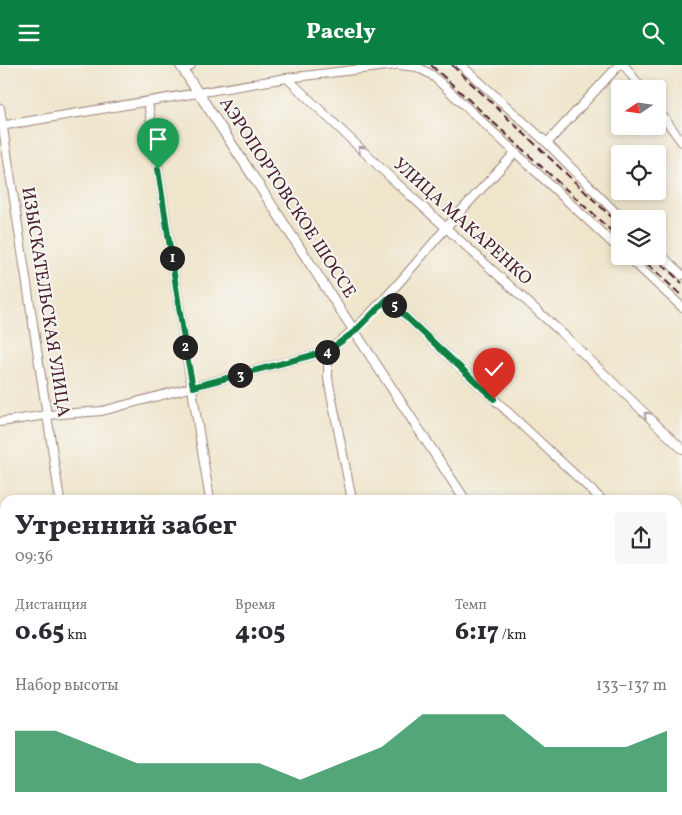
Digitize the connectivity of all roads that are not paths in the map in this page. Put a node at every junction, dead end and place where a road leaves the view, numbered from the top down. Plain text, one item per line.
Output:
1 (394, 65) edge
2 (400, 65) edge
3 (461, 65) edge
4 (620, 65) edge
5 (624, 65) edge
6 (185, 67) edge
7 (287, 78) junction
8 (635, 80) edge
9 (199, 93) junction
10 (148, 103) junction
11 (0, 109) edge
12 (666, 121) edge
13 (2, 126) edge
14 (682, 142) edge
15 (547, 143) junction
16 (515, 153) junction
17 (613, 210) edge
18 (446, 227) junction
19 (611, 241) edge
20 (666, 260) edge
21 (637, 265) edge
22 (682, 275) edge
23 (387, 299) junction
24 (682, 307) edge
25 (354, 332) junction
26 (328, 351) junction
27 (193, 387) junction
28 (47, 415) junction
29 (0, 422) edge
30 (682, 449) edge
31 (59, 495) edge
32 (209, 495) edge
33 (351, 495) edge
34 (462, 495) edge
35 (597, 495) edge

1 - 7 street
2 - 16 street
3 - 15 street
4 - 15 street
5 - 8 street
6 - 9 main road, АЭРОПОРТОВСКОЕ ШОССЕ
7 - 9 street
18 -> 7 street, УЛИЦА МАКАРЕНКО
9 - 10 street
9 - 25 main road, АЭРОПОРТОВСКОЕ ШОССЕ
10 - 13 street
10 - 27 street
11 - 13 street, ИЗЫСКАТЕЛЬСКАЯ УЛИЦА
12 - 14 street
13 - 28 street, ИЗЫСКАТЕЛЬСКАЯ УЛИЦА
15 - 17 street
16 - 18 street
16 - 19 street
18 - 23 street
30 -> 18 street, УЛИЦА МАКАРЕНКО
20 - 22 street
21 - 24 street
23 - 25 street
23 - 35 street
25 - 26 street
25 - 34 main road, АЭРОПОРТОВСКОЕ ШОССЕ
26 - 27 street
26 - 33 street
27 - 28 street
27 - 32 street
28 - 29 street
28 - 31 street, ИЗЫСКАТЕЛЬСКАЯ УЛИЦА

